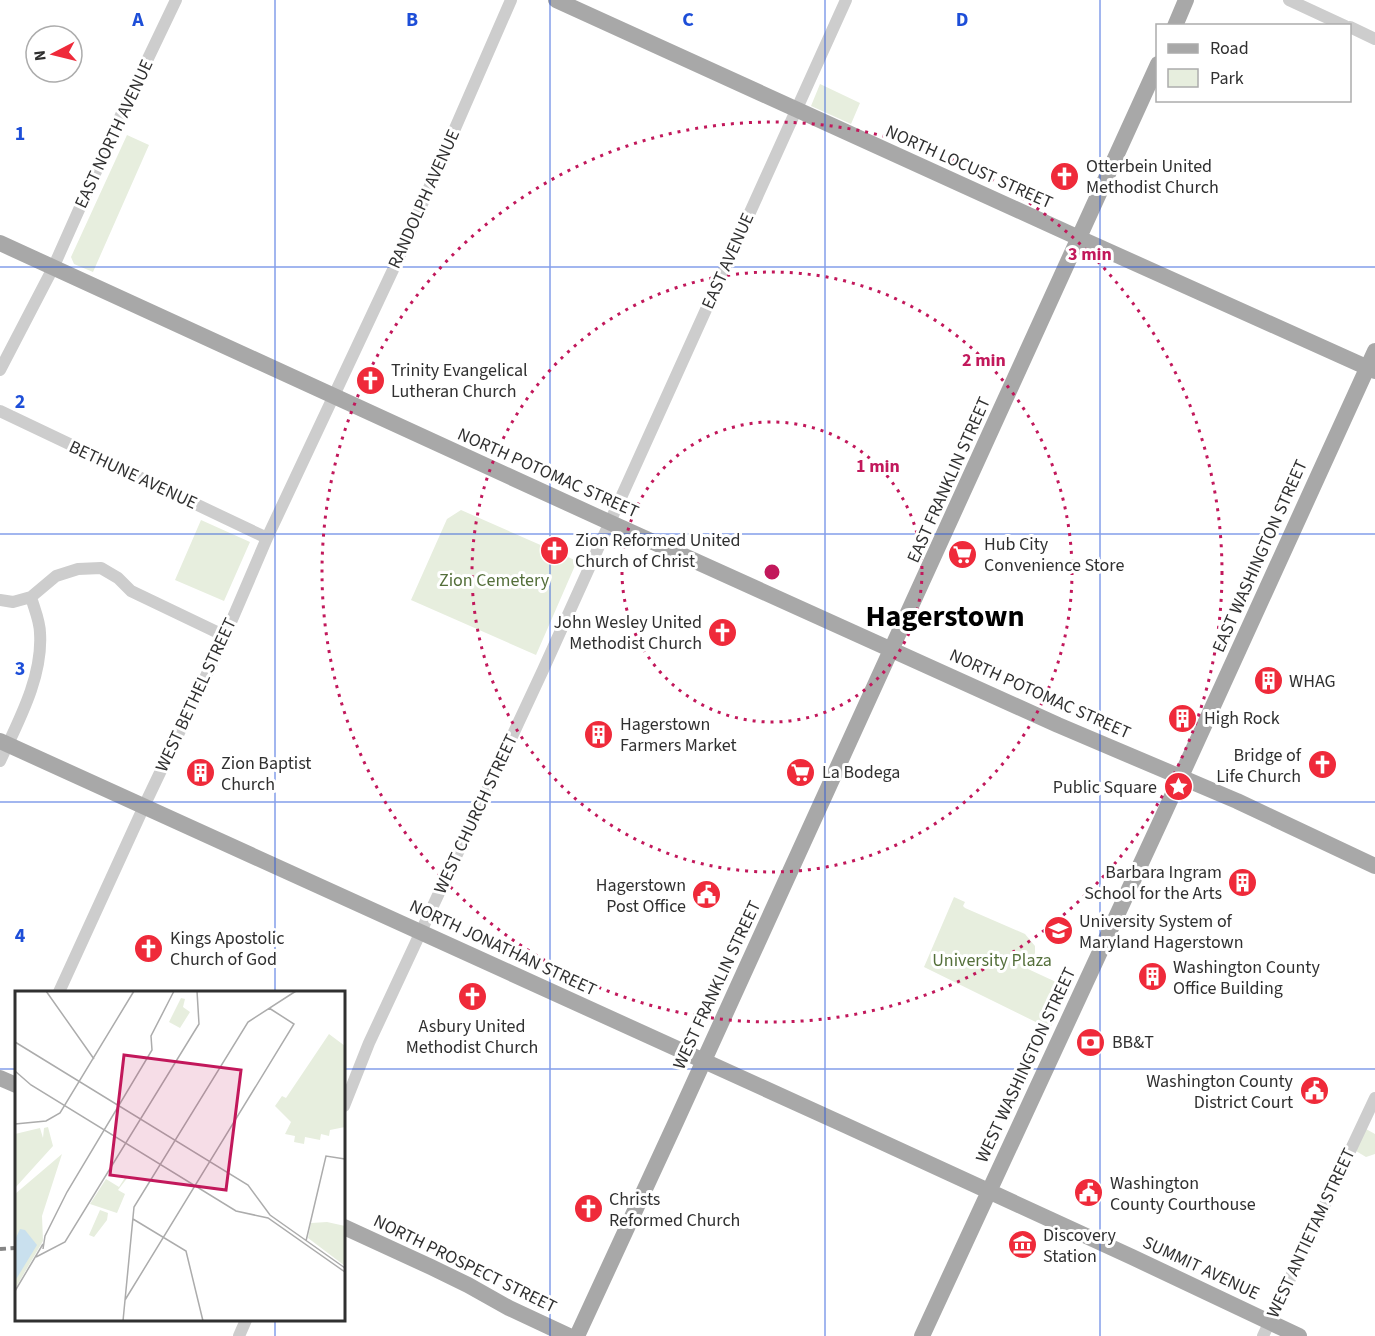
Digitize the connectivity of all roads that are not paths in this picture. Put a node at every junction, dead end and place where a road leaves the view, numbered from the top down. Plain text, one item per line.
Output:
1 (176, 0) edge
2 (511, 0) edge
3 (556, 0) edge
4 (846, 0) edge
5 (1186, 0) edge
6 (1289, 0) edge
7 (1176, 24) edge
8 (1341, 24) edge
9 (1351, 27) edge
10 (1375, 39) edge
11 (1156, 68) edge
12 (796, 110) junction
13 (1079, 238) junction
14 (0, 243) edge
15 (53, 268) junction
16 (1375, 351) edge
17 (1371, 369) edge
18 (0, 370) edge
19 (334, 397) junction
20 (0, 411) edge
21 (610, 523) junction
22 (267, 538) junction
23 (31, 597) junction
24 (0, 600) edge
25 (225, 636) junction
26 (893, 650) junction
27 (4, 743) edge
28 (0, 761) edge
29 (1181, 777) junction
30 (143, 807) junction
31 (1375, 866) edge
32 (420, 932) junction
33 (59, 991) edge
34 (703, 1062) junction
35 (0, 1078) edge
36 (15, 1085) edge
37 (1375, 1098) edge
38 (345, 1103) edge
39 (988, 1191) junction
40 (345, 1227) edge
41 (246, 1321) edge
42 (1266, 1329) edge
43 (239, 1336) edge
44 (569, 1336) edge
45 (577, 1336) edge
46 (922, 1336) edge
47 (1299, 1336) edge

1 - 15 street, EAST NORTH AVENUE
2 - 19 street, RANDOLPH AVENUE
3 - 12 main road, NORTH LOCUST STREET
4 - 12 street, EAST AVENUE
5 - 7 main road
6 - 8 street
9 - 10 street
11 - 13 main road, EAST FRANKLIN STREET
12 - 13 main road, NORTH LOCUST STREET
12 - 21 street, EAST AVENUE
13 - 17 main road, NORTH LOCUST STREET
13 - 26 main road, EAST FRANKLIN STREET
14 - 15 main road, NORTH POTOMAC STREET
15 - 18 street, EAST NORTH AVENUE
15 - 19 main road, NORTH POTOMAC STREET
16 - 17 main road, EAST WASHINGTON STREET
17 - 29 main road, EAST WASHINGTON STREET
19 - 21 main road, NORTH POTOMAC STREET
19 - 22 street, WEST BETHEL STREET
20 - 22 street, BETHUNE AVENUE
21 - 26 main road, NORTH POTOMAC STREET
21 - 32 street, WEST CHURCH STREET
22 - 25 street, WEST BETHEL STREET
23 - 24 street
23 - 25 street
23 - 27 street
25 - 30 street, WEST BETHEL STREET
26 - 29 main road, NORTH POTOMAC STREET
26 - 34 main road, WEST FRANKLIN STREET
27 - 28 street
27 - 30 main road, NORTH JONATHAN STREET
29 - 31 main road, NORTH POTOMAC STREET
29 - 39 main road, WEST WASHINGTON STREET
30 - 32 main road, NORTH JONATHAN STREET
30 - 33 street, WEST BETHEL STREET
32 - 34 main road, NORTH JONATHAN STREET
32 - 38 street, WEST CHURCH STREET
34 - 39 main road, NORTH JONATHAN STREET
34 - 45 main road, WEST FRANKLIN STREET
35 - 36 main road
37 - 42 street, WEST ANTIETAM STREET
39 - 42 main road, SUMMIT AVENUE
39 - 46 main road, WEST WASHINGTON STREET
40 - 44 main road, NORTH PROSPECT STREET
41 - 43 street
42 - 47 main road, SUMMIT AVENUE

